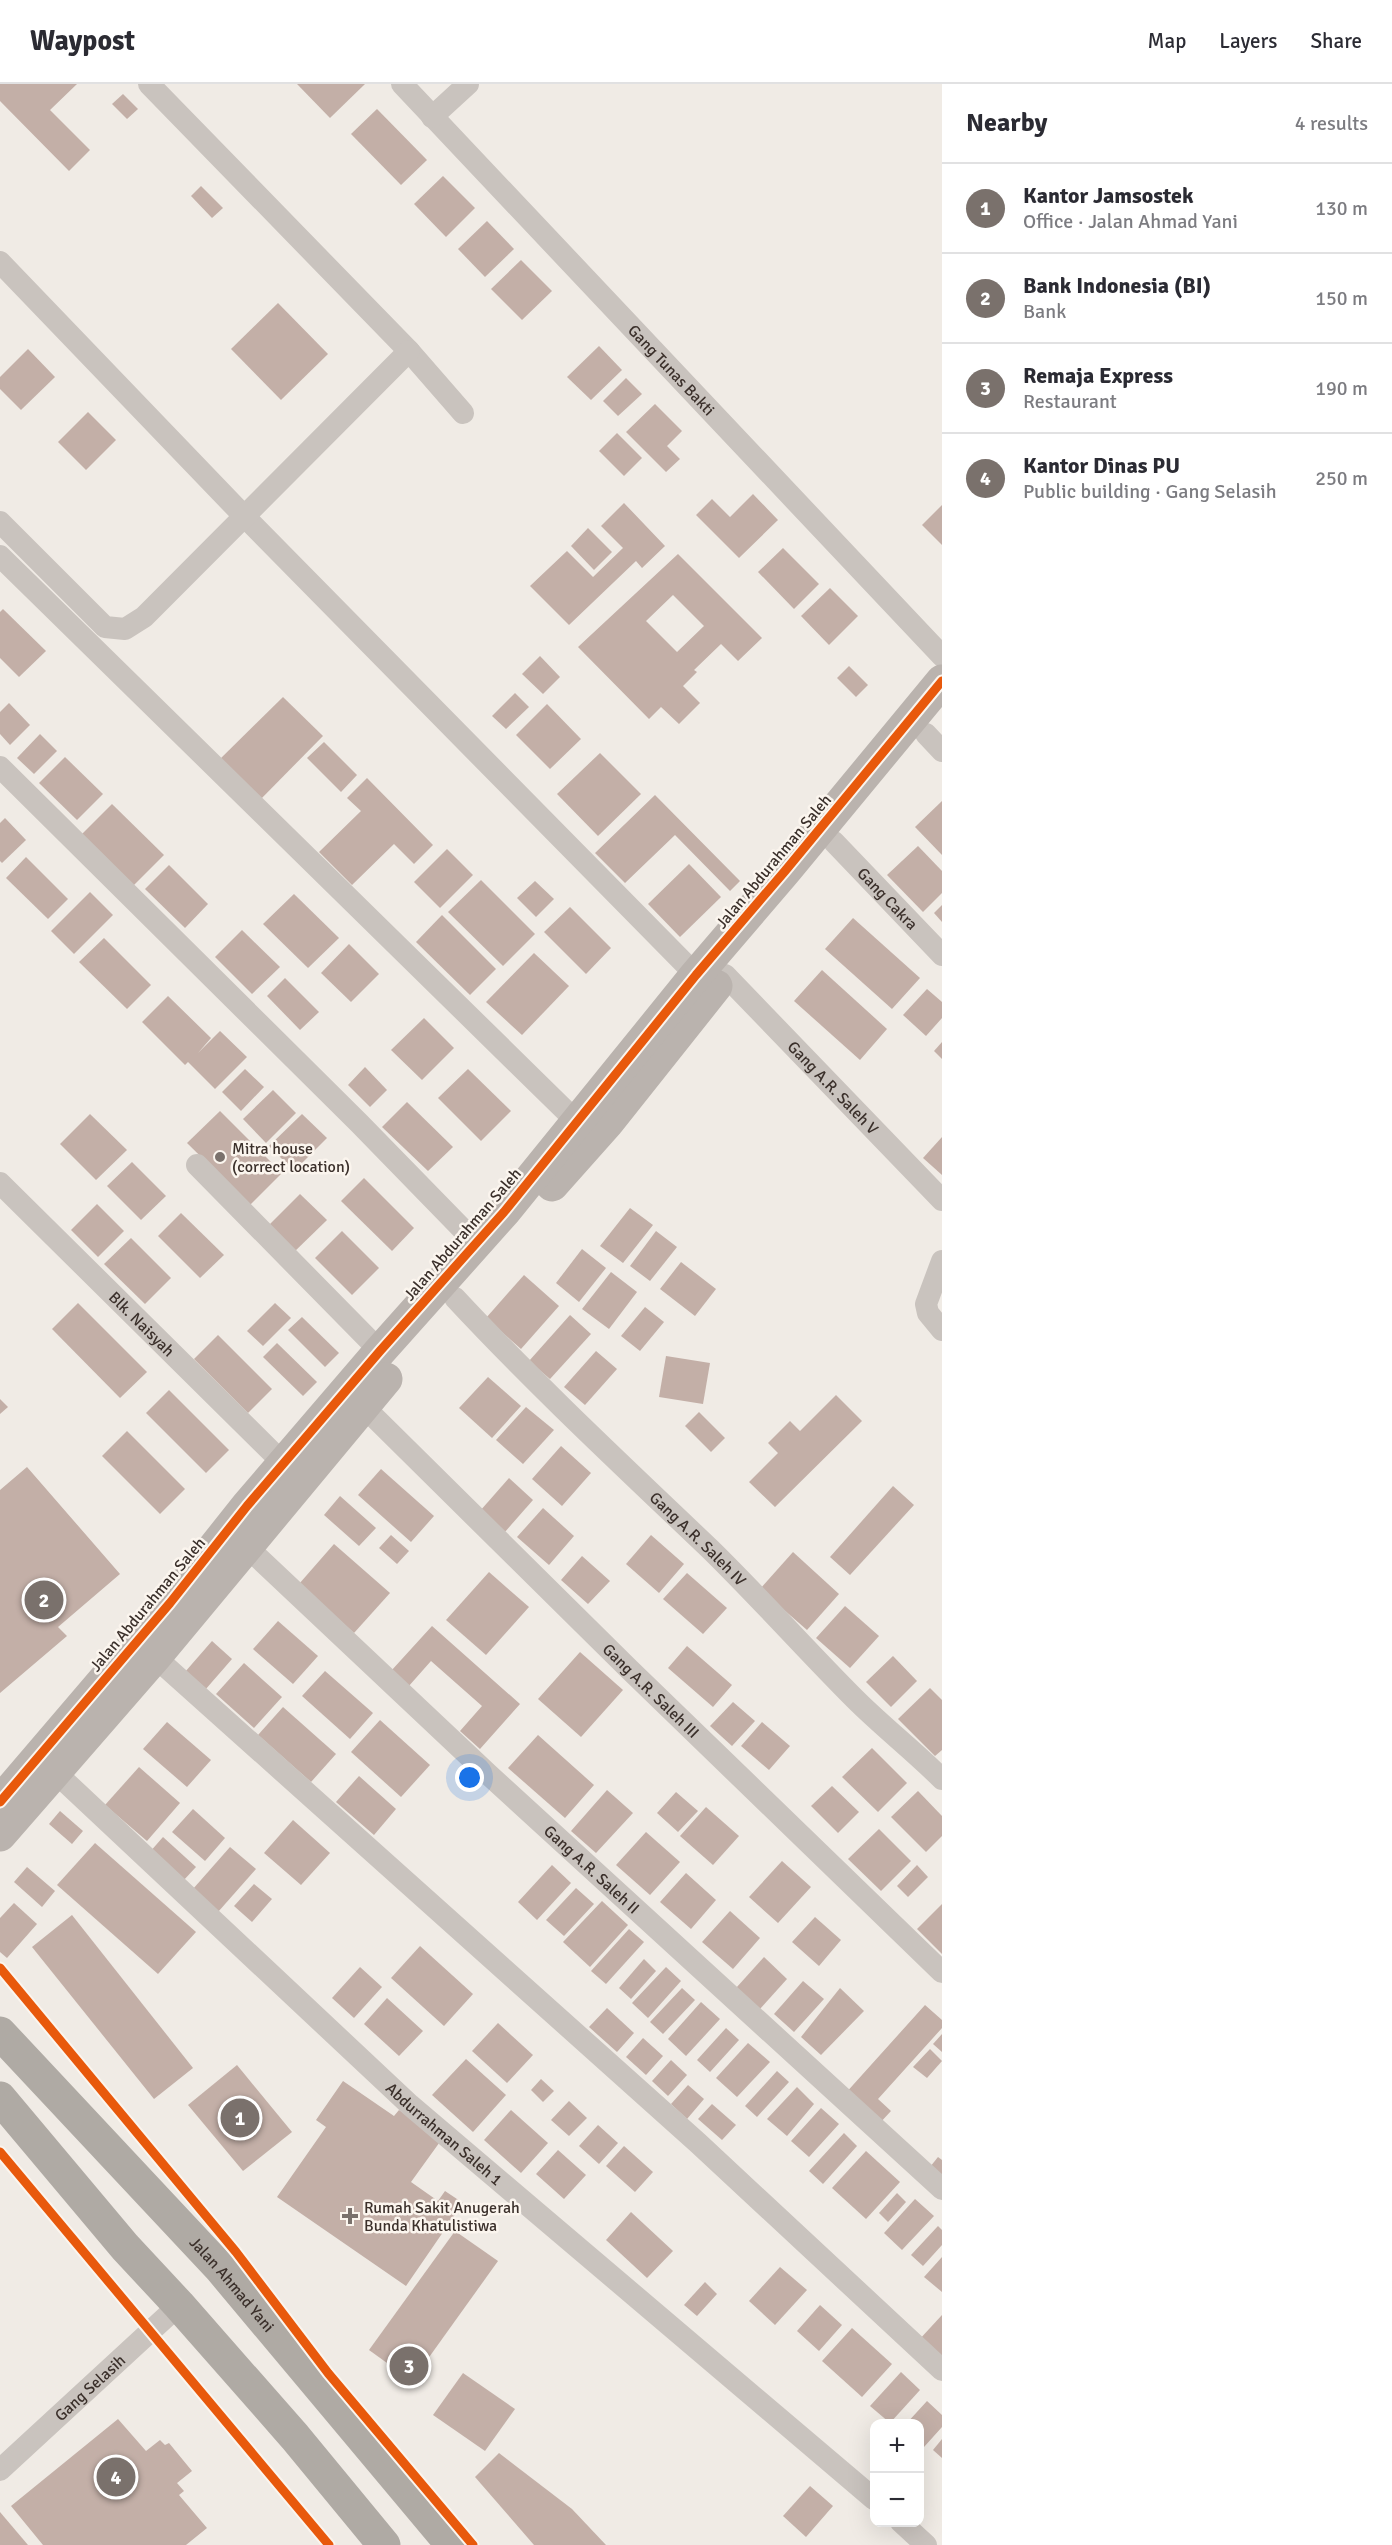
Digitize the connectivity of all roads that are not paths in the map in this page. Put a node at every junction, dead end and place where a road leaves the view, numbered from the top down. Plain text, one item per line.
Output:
1 (149, 84) edge
2 (402, 84) edge
3 (468, 84) edge
4 (432, 117) junction
5 (0, 262) edge
6 (409, 351) junction
7 (464, 413) dead end
8 (244, 516) junction
9 (0, 522) edge
10 (0, 556) edge
11 (942, 656) edge
12 (942, 681) edge
13 (937, 734) edge
14 (0, 767) edge
15 (834, 842) junction
16 (942, 955) edge
17 (710, 975) junction
18 (576, 1121) junction
19 (197, 1165) dead end
20 (0, 1183) edge
21 (942, 1200) edge
22 (511, 1218) junction
23 (476, 1243) junction
24 (942, 1261) edge
25 (455, 1298) junction
26 (942, 1330) edge
27 (380, 1351) junction
28 (363, 1406) junction
29 (284, 1464) junction
30 (247, 1547) junction
31 (155, 1657) junction
32 (942, 1779) edge
33 (27, 1787) edge
34 (0, 1834) edge
35 (942, 1972) edge
36 (0, 2033) edge
37 (0, 2098) edge
38 (942, 2189) edge
39 (179, 2305) junction
40 (942, 2370) edge
41 (333, 2404) junction
42 (295, 2438) junction
43 (0, 2470) edge
44 (870, 2496) edge
45 (906, 2527) edge
46 (384, 2545) edge
47 (452, 2545) edge
48 (926, 2545) edge

1 - 6 street
2 - 4 street, Gang Tunas Bakti
3 - 4 street
4 - 11 street, Gang Tunas Bakti
5 - 8 street, Gang A.R. Saleh V
6 - 7 street
6 - 8 street
8 - 9 street
8 - 17 street, Gang A.R. Saleh V
10 - 18 street
12 - 17 street, Jalan Abdurahman Saleh
13 - 15 street, Jalan Abdurahman Saleh
14 - 23 street
15 - 16 street, Gang Cakra
15 - 17 street, Jalan Abdurahman Saleh
17 - 18 street, Jalan Abdurahman Saleh
17 - 21 street, Gang A.R. Saleh V
17 - 22 street, Jalan Abdurahman Saleh
18 - 22 street, Jalan Abdurahman Saleh
19 - 27 street
20 - 29 street, Blk. Naisyah
22 - 23 street, Jalan Abdurahman Saleh
22 - 25 street, Jalan Abdurahman Saleh
23 - 27 street, Jalan Abdurahman Saleh
24 - 26 street
25 - 28 street, Jalan Abdurahman Saleh
25 - 32 street, Gang A.R. Saleh IV
27 - 29 street, Jalan Abdurahman Saleh
28 - 30 street, Jalan Abdurahman Saleh
28 - 35 street, Gang A.R. Saleh III
29 - 33 street, Jalan Abdurahman Saleh
30 - 31 street, Jalan Abdurahman Saleh
30 - 38 street, Gang A.R. Saleh II
31 - 33 street, Jalan Abdurahman Saleh
31 - 40 street
33 - 34 street, Jalan Abdurahman Saleh
33 - 44 street, Abdurrahman Saleh 1
36 - 41 highway, Jalan Ahmad Yani
37 - 39 highway
39 - 42 highway
39 - 43 street, Gang Selasih
41 - 42 highway
41 - 47 highway, Jalan Ahmad Yani
42 - 46 highway
45 - 48 street

